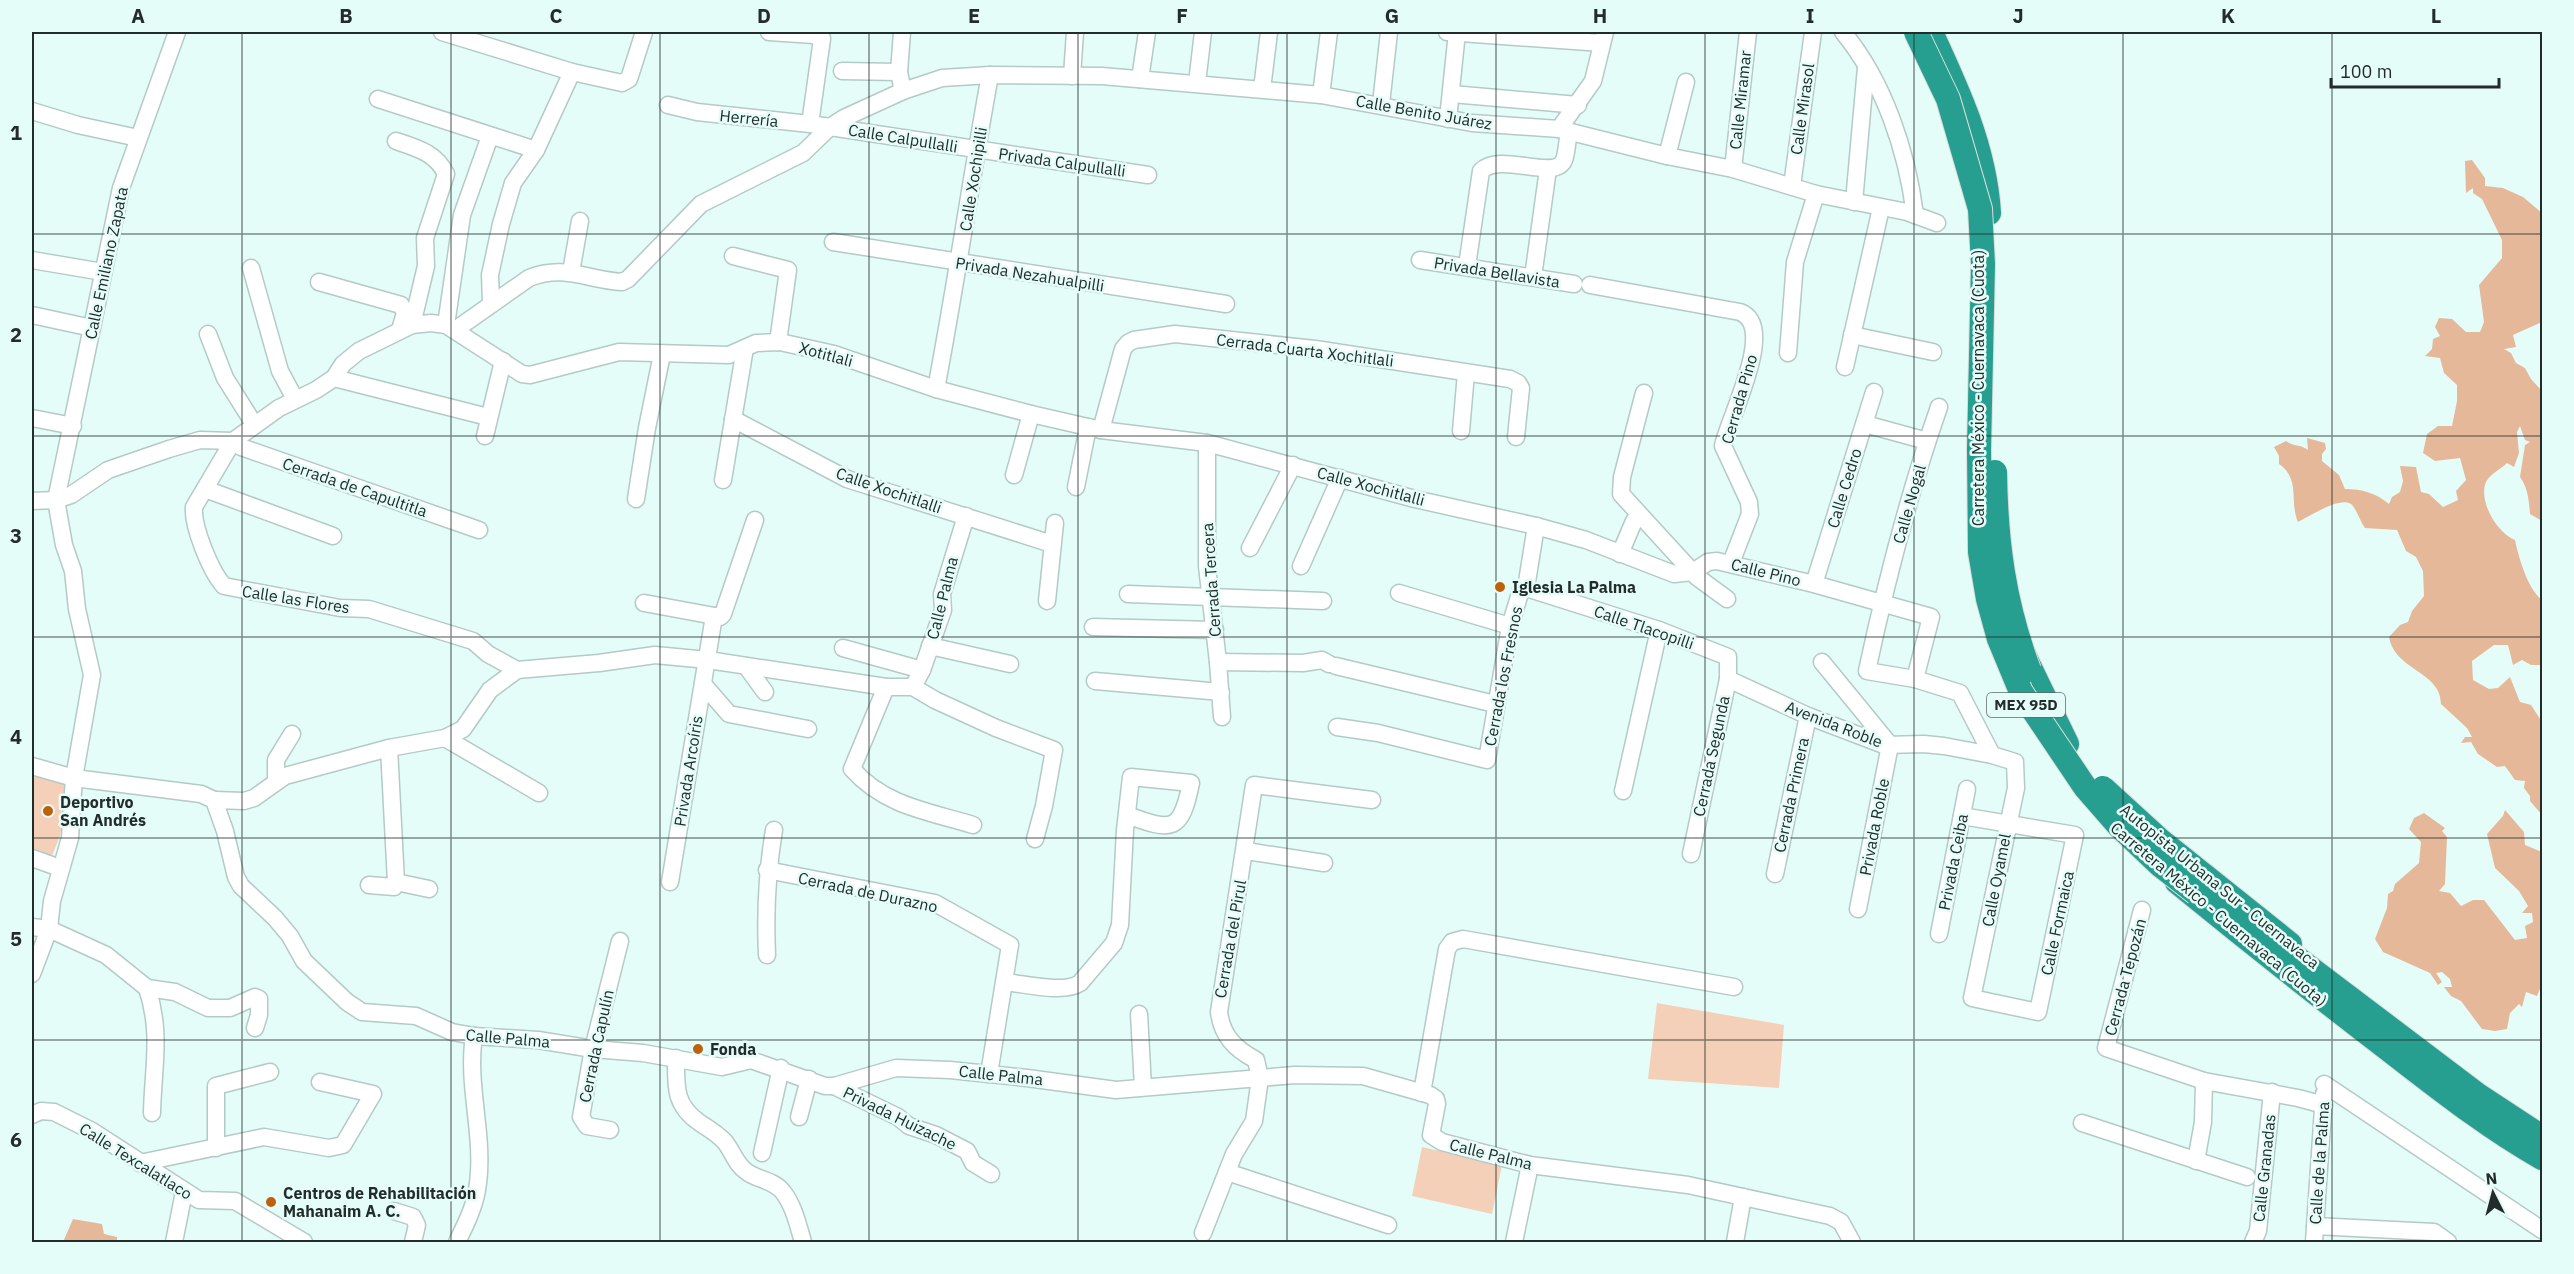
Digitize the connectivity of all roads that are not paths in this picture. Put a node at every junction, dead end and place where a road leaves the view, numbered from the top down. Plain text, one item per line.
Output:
1 (177, 32) edge
2 (442, 32) edge
3 (644, 32) edge
4 (769, 32) edge
5 (902, 32) edge
6 (1075, 32) edge
7 (1148, 32) edge
8 (1203, 32) edge
9 (1269, 32) edge
10 (1329, 32) edge
11 (1389, 32) edge
12 (1454, 32) edge
13 (1748, 32) edge
14 (1813, 32) edge
15 (1843, 32) edge
16 (1910, 32) edge
17 (1916, 32) edge
18 (1930, 32) edge
19 (1604, 38) edge
20 (1866, 66) junction
21 (842, 71) dead end
22 (572, 72) junction
23 (899, 72) junction
24 (990, 75) junction
25 (1072, 76) junction
26 (1140, 79) junction
27 (1686, 82) dead end
28 (1197, 83) junction
29 (1262, 89) junction
30 (903, 91) junction
31 (1452, 94) junction
32 (1321, 95) junction
33 (378, 99) dead end
34 (1381, 104) junction
35 (668, 105) dead end
36 (1578, 105) junction
37 (32, 111) edge
38 (1448, 119) junction
39 (810, 124) junction
40 (830, 127) junction
41 (1564, 131) junction
42 (490, 136) junction
43 (138, 138) junction
44 (396, 141) dead end
45 (536, 150) junction
46 (976, 150) junction
47 (1667, 156) junction
48 (1548, 169) junction
49 (1733, 169) junction
50 (1148, 175) dead end
51 (1792, 186) junction
52 (1816, 194) junction
53 (1854, 202) junction
54 (1881, 208) junction
55 (1916, 215) junction
56 (580, 221) dead end
57 (1937, 223) dead end
58 (833, 242) dead end
59 (733, 256) dead end
60 (32, 260) edge
61 (1420, 260) dead end
62 (960, 263) junction
63 (1467, 266) junction
64 (251, 268) dead end
65 (103, 272) junction
66 (572, 272) junction
67 (1533, 277) junction
68 (318, 282) dead end
69 (1582, 284) joint
70 (491, 303) junction
71 (1226, 304) dead end
72 (32, 315) edge
73 (451, 327) junction
74 (92, 328) junction
75 (406, 328) junction
76 (208, 334) dead end
77 (1852, 334) junction
78 (778, 342) junction
79 (745, 348) junction
80 (1788, 352) dead end
81 (1933, 352) dead end
82 (662, 354) junction
83 (503, 361) junction
84 (1845, 367) dead end
85 (1466, 373) junction
86 (334, 378) junction
87 (936, 389) junction
88 (1874, 392) dead end
89 (1644, 393) dead end
90 (295, 399) junction
91 (1939, 406) dead end
92 (1031, 414) junction
93 (488, 417) junction
94 (32, 418) edge
95 (734, 419) junction
96 (1864, 423) junction
97 (254, 424) junction
98 (73, 426) junction
99 (1095, 429) junction
100 (1461, 430) dead end
101 (485, 436) dead end
102 (1516, 437) dead end
103 (233, 441) junction
104 (1927, 441) junction
105 (1207, 443) junction
106 (1293, 465) junction
107 (1014, 475) dead end
108 (1340, 478) junction
109 (723, 480) dead end
110 (1076, 488) dead end
111 (205, 489) junction
112 (636, 499) dead end
113 (56, 500) junction
114 (32, 501) edge
115 (966, 516) junction
116 (755, 520) dead end
117 (1634, 521) dead end
118 (1055, 523) dead end
119 (1536, 526) junction
120 (479, 530) dead end
121 (333, 536) dead end
122 (1052, 544) junction
123 (1250, 548) dead end
124 (1620, 554) junction
125 (1731, 563) junction
126 (1301, 566) dead end
127 (1693, 572) junction
128 (1814, 584) junction
129 (1526, 588) junction
130 (1399, 593) dead end
131 (1128, 594) dead end
132 (1211, 597) junction
133 (1727, 599) dead end
134 (1047, 601) dead end
135 (1323, 601) dead end
136 (1882, 602) junction
137 (644, 603) dead end
138 (714, 616) junction
139 (1510, 626) junction
140 (1093, 627) dead end
141 (1215, 630) junction
142 (1659, 630) junction
143 (930, 646) junction
144 (843, 648) dead end
145 (1728, 657) joint
146 (708, 660) junction
147 (1218, 662) junction
148 (1822, 662) dead end
149 (1010, 664) dead end
150 (746, 666) junction
151 (517, 670) junction
152 (922, 670) junction
153 (1728, 679) junction
154 (1915, 679) junction
155 (1095, 681) dead end
156 (703, 684) junction
157 (886, 687) junction
158 (914, 687) junction
159 (765, 692) dead end
160 (1221, 692) junction
161 (1495, 704) junction
162 (1808, 716) junction
163 (1222, 717) dead end
164 (1336, 727) dead end
165 (808, 729) dead end
166 (292, 734) dead end
167 (445, 738) junction
168 (1890, 745) junction
169 (389, 748) junction
170 (1992, 755) junction
171 (2015, 762) joint
172 (32, 766) edge
173 (74, 778) junction
174 (276, 782) junction
175 (1967, 789) dead end
176 (1623, 791) dead end
177 (539, 793) dead end
178 (214, 800) junction
179 (1372, 800) dead end
180 (1127, 815) dead end
181 (1962, 816) junction
182 (2008, 824) junction
183 (973, 825) dead end
184 (774, 830) dead end
185 (1035, 838) dead end
186 (1246, 851) junction
187 (1691, 854) dead end
188 (32, 858) edge
189 (1324, 863) dead end
190 (60, 868) junction
191 (767, 870) junction
192 (1775, 874) dead end
193 (670, 882) dead end
194 (395, 884) junction
195 (369, 885) dead end
196 (429, 889) dead end
197 (1858, 909) dead end
198 (2142, 910) dead end
199 (32, 927) edge
200 (49, 929) junction
201 (1939, 934) dead end
202 (620, 941) dead end
203 (766, 955) dead end
204 (32, 974) edge
205 (1005, 982) junction
206 (1734, 987) dead end
207 (147, 988) junction
208 (2038, 1012) joint
209 (1139, 1014) dead end
210 (255, 1028) dead end
211 (474, 1036) junction
212 (593, 1049) junction
213 (676, 1058) junction
214 (781, 1068) junction
215 (270, 1072) dead end
216 (989, 1074) junction
217 (1260, 1078) junction
218 (809, 1079) junction
219 (2204, 1081) junction
220 (320, 1082) dead end
221 (834, 1086) junction
222 (1143, 1087) junction
223 (2272, 1092) junction
224 (1422, 1093) junction
225 (2324, 1105) junction
226 (152, 1113) dead end
227 (32, 1115) edge
228 (799, 1118) dead end
229 (2082, 1123) dead end
230 (610, 1130) dead end
231 (2542, 1135) edge
232 (216, 1148) junction
233 (762, 1153) dead end
234 (2542, 1156) edge
235 (2196, 1161) junction
236 (140, 1163) junction
237 (1530, 1165) junction
238 (1227, 1172) junction
239 (990, 1174) dead end
240 (2247, 1177) dead end
241 (184, 1192) junction
242 (1743, 1197) junction
243 (394, 1211) dead end
244 (1388, 1225) dead end
245 (2542, 1230) edge
246 (1203, 1233) dead end
247 (2315, 1234) edge
248 (174, 1242) edge
249 (304, 1242) edge
250 (413, 1242) edge
251 (457, 1242) edge
252 (803, 1242) edge
253 (1514, 1242) edge
254 (1735, 1242) edge
255 (1852, 1242) edge
256 (2253, 1242) edge
257 (2448, 1242) edge

1 - 43 street, Calle Emiliano Zapata
2 - 22 street
3 - 22 street
4 - 39 street
5 - 23 street
6 - 25 street
7 - 26 street
8 - 28 street
9 - 29 street
10 - 32 street
11 - 34 street
12 - 19 street
12 - 31 street
13 - 49 street, Calle Miramar
14 - 51 street, Calle Mirasol
15 - 20 street
16 - 234 highway, Carretera México - Cuernavaca (Cuota) / MEX 95D
17 - 234 highway, Autopista Urbana Sur - Cuernavaca, bridge
18 - 231 highway, Autopista Urbana Sur - Cuernavaca, bridge
19 - 36 street
20 - 53 street
20 - 55 street
21 - 23 street
22 - 45 street
23 - 30 street
24 - 25 street, Calle Benito Juárez
24 - 30 street, Calle Benito Juárez
24 - 46 street, Calle Xochipilli
25 - 26 street, Calle Benito Juárez
26 - 28 street, Calle Benito Juárez
27 - 47 street
28 - 29 street, Calle Benito Juárez
29 - 32 street, Calle Benito Juárez
30 - 40 street, Calle Benito Juárez
31 - 36 street
31 - 38 street
32 - 34 street, Calle Benito Juárez
33 - 42 street
34 - 38 street, Calle Benito Juárez
35 - 39 street, Herrería
36 - 41 street
37 - 43 street
38 - 41 street, Calle Benito Juárez
39 - 40 street, Herrería
40 - 46 street, Calle Calpullalli
40 - 66 street
41 - 47 street, Calle Benito Juárez
41 - 48 street
42 - 45 street
42 - 73 street
43 - 65 street, Calle Emiliano Zapata
44 - 75 street
45 - 70 street
46 - 50 street, Privada Calpullalli
46 - 62 street, Calle Xochipilli
47 - 49 street, Calle Benito Juárez
48 - 63 street
48 - 67 street
49 - 51 street, Calle Benito Juárez
51 - 52 street, Calle Benito Juárez
52 - 53 street, Calle Benito Juárez
52 - 80 street
53 - 54 street, Calle Benito Juárez
54 - 55 street, Calle Benito Juárez
54 - 77 street
55 - 57 street, Calle Benito Juárez
56 - 66 street
58 - 62 street, Privada Nezahualpilli
59 - 78 street
60 - 65 street
61 - 63 street, Privada Bellavista
62 - 71 street, Privada Nezahualpilli
62 - 87 street, Calle Xochipilli
63 - 67 street, Privada Bellavista
64 - 90 street
65 - 74 street, Calle Emiliano Zapata
66 - 70 street
67 - 69 street, Privada Bellavista
68 - 75 street
69 - 125 street, Cerrada Pino
70 - 73 street
72 - 74 street
73 - 75 street
73 - 83 street, Xotitlali
74 - 98 street, Calle Emiliano Zapata
75 - 86 street
76 - 97 street
77 - 81 street
77 - 84 street
78 - 79 street, Xotitlali
78 - 87 street, Xotitlali
79 - 82 street, Xotitlali
79 - 95 street
82 - 83 street, Xotitlali
82 - 112 street
83 - 93 street
85 - 99 street, Cerrada Cuarta Xochitlali
85 - 100 street
85 - 102 street, Cerrada Cuarta Xochitlali
86 - 90 street
86 - 93 street
87 - 92 street, Xotitlali
88 - 96 street, Calle Cedro
89 - 127 street
90 - 97 street
91 - 104 street, Calle Nogal
92 - 99 street, Xotitlali
92 - 107 street
93 - 101 street
94 - 98 street
95 - 109 street
95 - 115 street, Calle Xochitlalli
96 - 104 street
96 - 128 street, Calle Cedro
97 - 103 street
98 - 113 street, Calle Emiliano Zapata
99 - 105 street, Xotitlali
99 - 110 street, Cerrada Cuarta Xochitlali
103 - 111 street, Calle las Flores
103 - 113 street
103 - 120 street, Cerrada de Capultitla
104 - 136 street, Calle Nogal
105 - 106 street, Calle Xochitlalli
105 - 132 street, Cerrada Tercera
106 - 108 street, Calle Xochitlalli
106 - 123 street
108 - 119 street, Calle Xochitlalli
108 - 126 street
111 - 121 street
111 - 151 street, Calle las Flores
113 - 114 street
113 - 173 street
115 - 122 street, Calle Xochitlalli
115 - 143 street, Calle Palma
116 - 138 street
117 - 124 street
118 - 122 street
119 - 124 street, Calle Pino
119 - 129 street, Cerrada los Fresnos
122 - 134 street
124 - 127 street, Calle Pino
125 - 127 street, Calle Pino
125 - 128 street, Calle Pino
127 - 133 street
128 - 136 street, Calle Pino
129 - 139 street, Cerrada los Fresnos
129 - 142 street, Calle Tlacopilli
130 - 139 street
131 - 132 street
132 - 135 street
132 - 141 street, Cerrada Tercera
136 - 154 street, Calle Pino
136 - 154 street, Calle Nogal
137 - 138 street
138 - 146 street
139 - 161 street, Cerrada los Fresnos
140 - 141 street
141 - 147 street, Cerrada Tercera
142 - 145 street, Calle Tlacopilli
142 - 176 street
143 - 149 street
143 - 152 street, Calle Palma
144 - 152 street
145 - 153 street, Cerrada Segunda
146 - 150 street
146 - 151 street
146 - 156 street, Privada Arcoíris
147 - 160 street, Cerrada Tercera
147 - 161 street
148 - 168 street
150 - 157 street
150 - 159 street
151 - 167 street
152 - 158 street, Calle Palma
153 - 162 street, Avenida Roble
153 - 187 street, Cerrada Segunda
154 - 170 street
155 - 160 street
156 - 165 street
156 - 193 street, Privada Arcoíris
157 - 158 street
157 - 183 street
158 - 185 street
160 - 163 street, Cerrada Tercera
161 - 164 street, Cerrada los Fresnos
162 - 168 street, Avenida Roble
162 - 192 street, Cerrada Primera
166 - 174 street
167 - 169 street
167 - 177 street
168 - 170 street, Avenida Roble
168 - 197 street, Privada Roble
169 - 174 street
169 - 194 street
170 - 171 street, Avenida Roble
171 - 182 street, Calle Oyamel
172 - 173 street
173 - 178 street
173 - 190 street
174 - 178 street
175 - 181 street, Privada Ceiba
178 - 211 street, Calle Palma
179 - 186 street, Cerrada del Pirul
180 - 205 street
181 - 182 street
181 - 201 street, Privada Ceiba
182 - 208 street, Calle Oyamel
182 - 208 street, Calle Formaica
184 - 191 street
186 - 189 street
186 - 217 street, Cerrada del Pirul
188 - 190 street
190 - 200 street
191 - 203 street
191 - 205 street, Cerrada de Durazno
194 - 195 street
194 - 196 street
198 - 219 street, Cerrada Tepozán
199 - 200 street
200 - 204 street
200 - 207 street
202 - 212 street, Cerrada Capulín
205 - 216 street, Cerrada de Durazno
206 - 224 street
207 - 210 street
207 - 226 street
209 - 222 street
211 - 212 street, Calle Palma
211 - 251 street
212 - 213 street, Calle Palma
212 - 230 street, Cerrada Capulín
213 - 214 street, Calle Palma
213 - 252 street
214 - 218 street, Calle Palma
214 - 233 street
215 - 232 street
216 - 221 street, Calle Palma
216 - 222 street, Calle Palma
217 - 222 street, Calle Palma
217 - 224 street, Calle Palma
217 - 238 street
218 - 221 street, Calle Palma
218 - 228 street
219 - 223 street, Cerrada Tepozán
219 - 235 street
220 - 232 street
221 - 239 street, Privada Huizache
223 - 225 street, Cerrada Tepozán
223 - 256 street, Calle Granadas
224 - 237 street, Calle Palma
225 - 245 street, Calle de la Palma
225 - 247 street, Calle de la Palma
227 - 236 street, Calle Texcalatlaco
229 - 235 street
232 - 236 street
235 - 240 street
236 - 241 street, Calle Texcalatlaco
237 - 242 street, Calle Palma
237 - 253 street
238 - 244 street
238 - 246 street
241 - 248 street
241 - 249 street, Calle Texcalatlaco
242 - 254 street
242 - 255 street, Calle Palma
243 - 250 street
247 - 257 street

